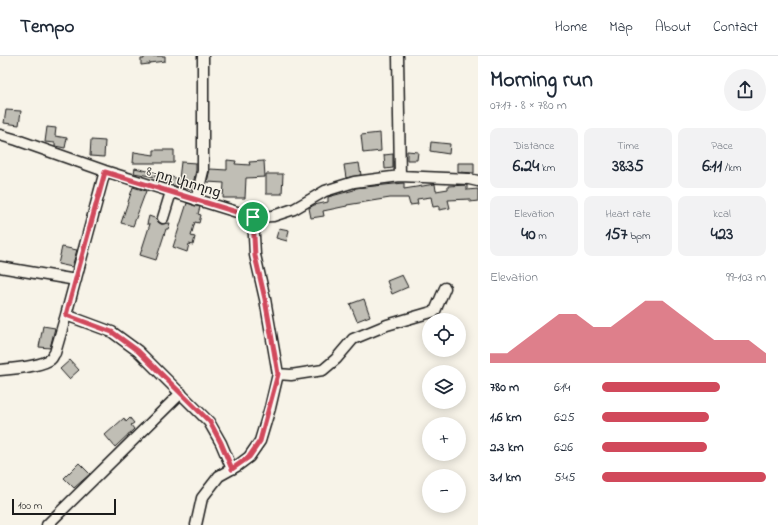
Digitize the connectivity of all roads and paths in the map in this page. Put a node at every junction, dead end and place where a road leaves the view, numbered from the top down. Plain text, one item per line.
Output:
1 (203, 56) edge
2 (398, 56) edge
3 (0, 135) edge
4 (105, 172) junction
5 (400, 176) junction
6 (478, 181) edge
7 (171, 192) junction
8 (196, 200) junction
9 (253, 217) junction
10 (163, 218) dead end
11 (0, 267) edge
12 (76, 280) junction
13 (446, 288) dead end
14 (66, 315) junction
15 (0, 370) edge
16 (278, 374) junction
17 (181, 393) junction
18 (232, 469) junction
19 (47, 525) edge
20 (196, 525) edge

1 - 8 street
2 - 5 street
3 - 4 street, 8-րդ փողոց
4 - 7 street, 8-րդ փողոց
4 - 12 street
5 - 6 street, 8-րդ փողոց
5 - 9 street, 8-րդ փողոց
7 - 8 street, 8-րդ փողոց
7 - 10 street
8 - 9 street, 8-րդ փողոց
9 - 16 street
11 - 12 street
12 - 14 street
13 - 16 street
14 - 15 street
14 - 17 street
16 - 18 street
17 - 18 street
17 - 19 street
18 - 20 street

